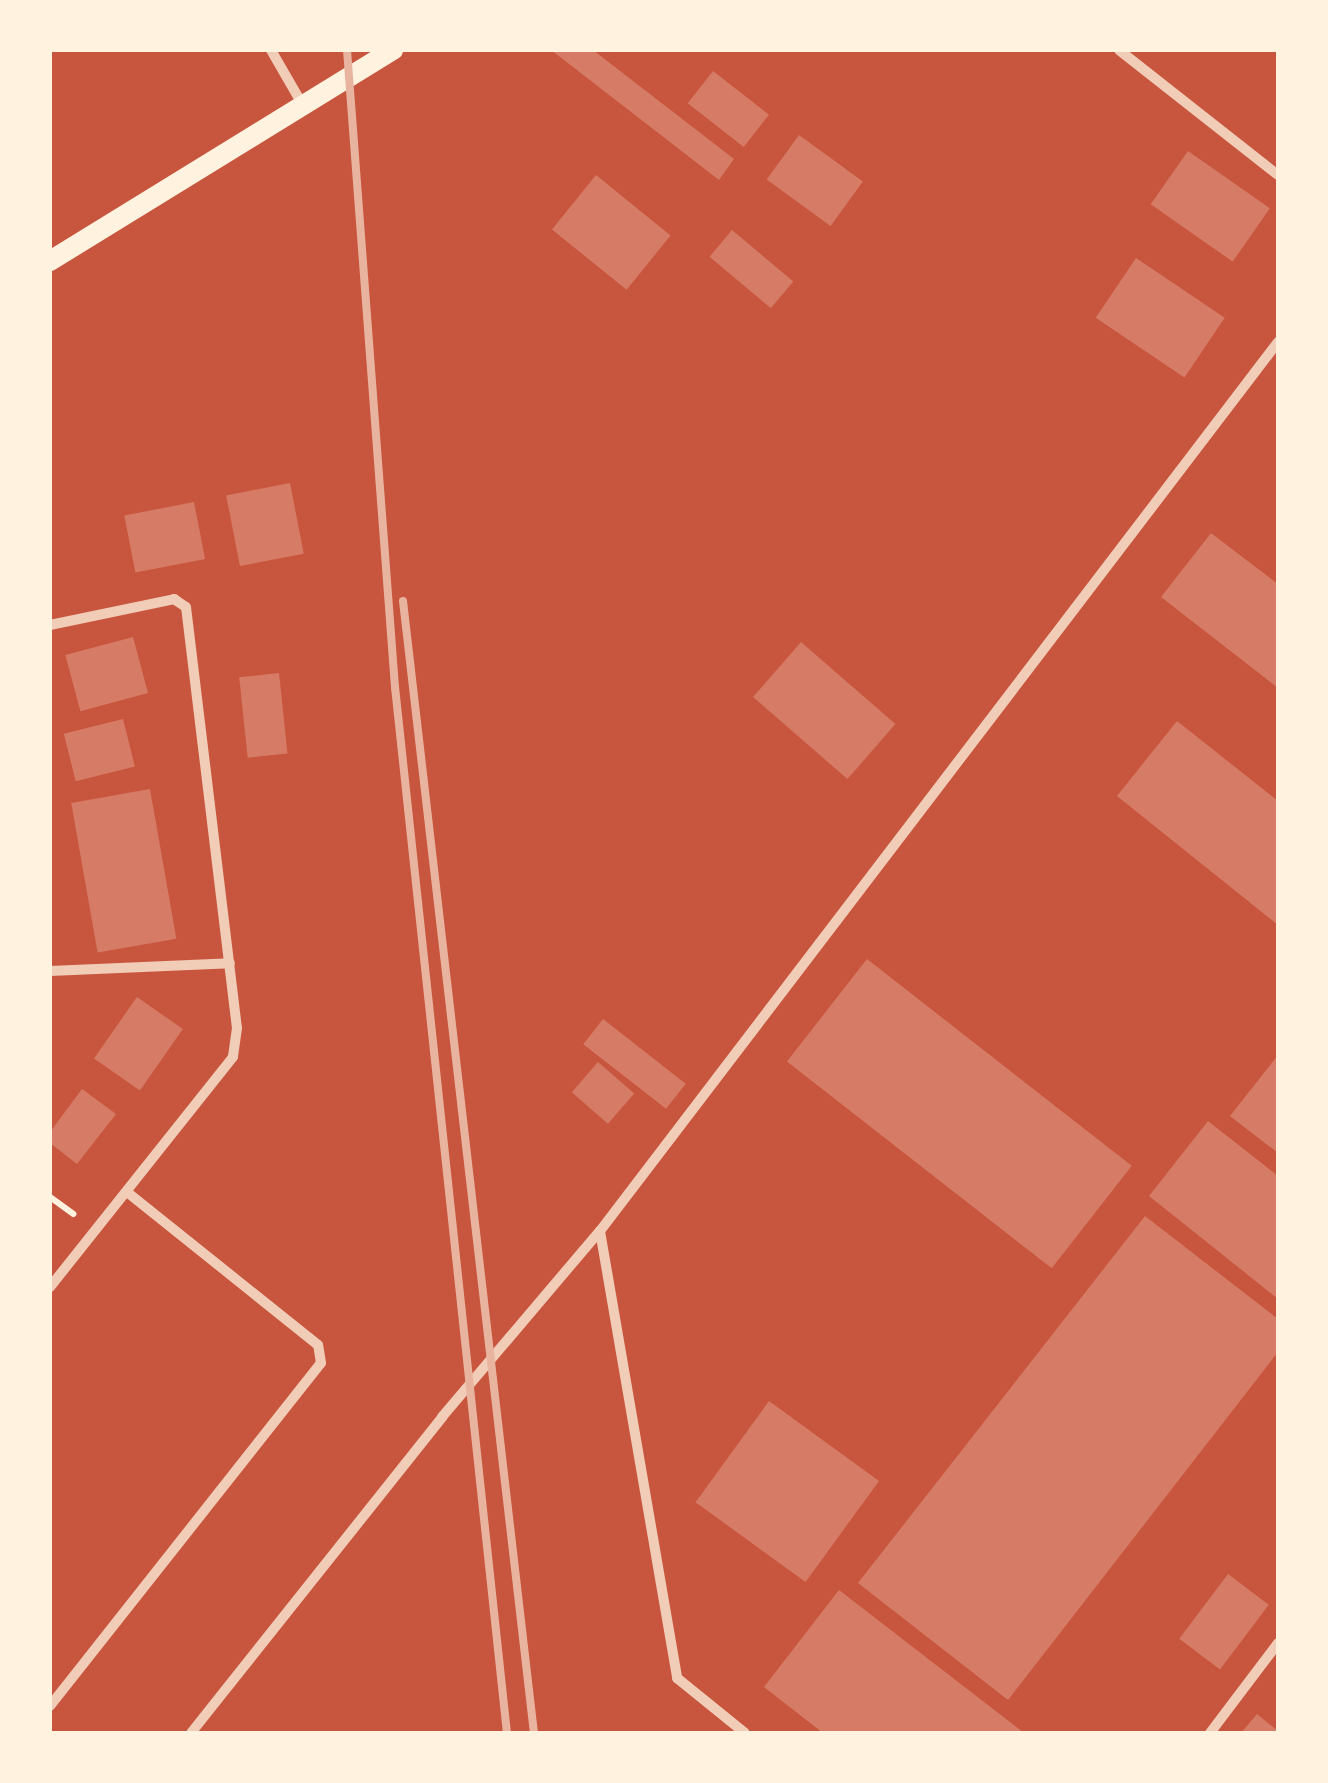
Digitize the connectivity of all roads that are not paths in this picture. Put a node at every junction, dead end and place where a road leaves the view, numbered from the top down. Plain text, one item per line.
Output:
1 (271, 50) edge
2 (392, 50) edge
3 (1119, 50) edge
4 (301, 102) junction
5 (1278, 175) edge
6 (50, 260) edge
7 (1278, 342) edge
8 (50, 625) edge
9 (230, 964) junction
10 (50, 972) edge
11 (128, 1193) junction
12 (600, 1231) junction
13 (50, 1287) edge
14 (1278, 1643) edge
15 (50, 1706) edge
16 (191, 1733) edge
17 (745, 1733) edge
18 (1210, 1733) edge

1 - 4 street
2 - 4 main road
3 - 5 street
4 - 6 main road
7 - 12 street
8 - 9 street
9 - 10 street
9 - 11 street
11 - 13 street
11 - 15 street
12 - 16 street
12 - 17 street
14 - 18 street

